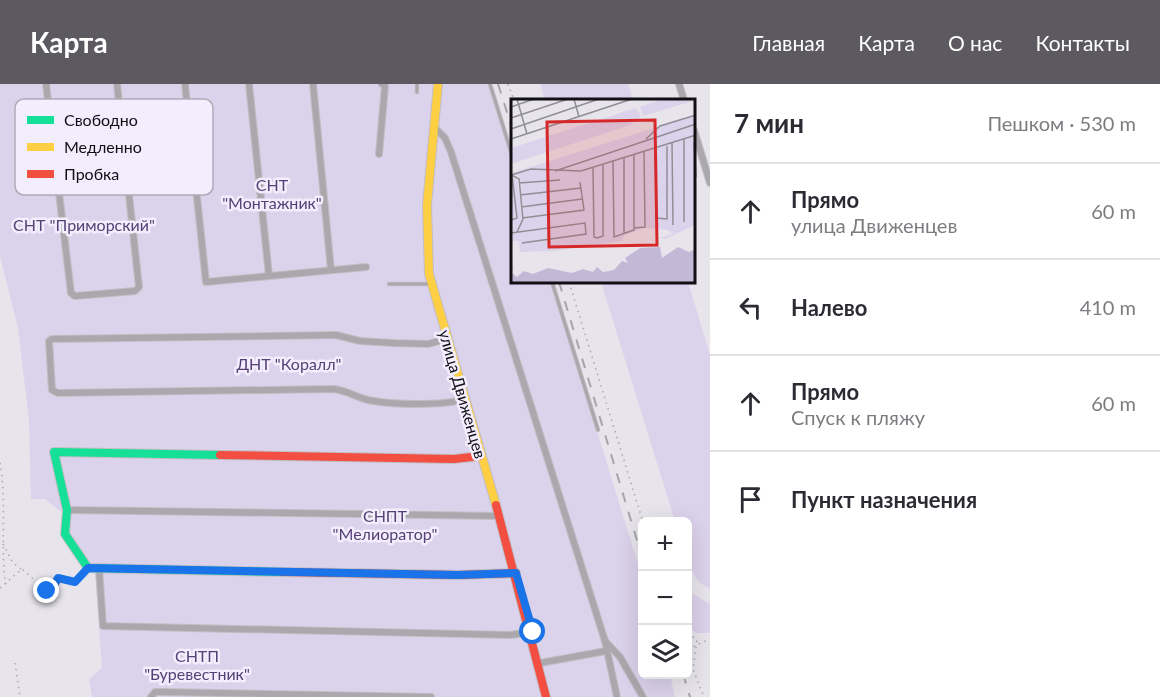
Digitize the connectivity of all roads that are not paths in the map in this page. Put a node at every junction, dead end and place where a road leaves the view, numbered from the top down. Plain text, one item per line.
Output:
1 (46, 84) edge
2 (117, 84) edge
3 (185, 84) edge
4 (249, 84) edge
5 (313, 84) edge
6 (382, 84) edge
7 (417, 84) edge
8 (438, 84) edge
9 (490, 84) edge
10 (679, 84) edge
11 (417, 92) dead end
12 (48, 99) edge
13 (119, 99) edge
14 (187, 99) edge
15 (684, 99) edge
16 (434, 127) junction
17 (695, 136) edge
18 (511, 152) edge
19 (379, 154) dead end
20 (710, 183) edge
21 (59, 195) edge
22 (129, 195) edge
23 (197, 195) edge
24 (366, 267) dead end
25 (331, 270) junction
26 (269, 276) junction
27 (389, 284) dead end
28 (431, 284) junction
29 (553, 284) edge
30 (447, 339) junction
31 (465, 399) junction
32 (598, 430) dead end
33 (480, 456) junction
34 (67, 510) junction
35 (499, 516) junction
36 (99, 568) junction
37 (516, 573) junction
38 (533, 632) junction
39 (605, 641) junction
40 (606, 651) junction
41 (540, 663) junction
42 (151, 697) edge
43 (431, 697) edge
44 (546, 697) edge
45 (617, 697) edge
46 (642, 697) edge

1 - 12 street
2 - 13 street
3 - 14 street
4 - 26 street
5 - 25 street
6 - 19 street
7 - 11 lane
8 - 16 street, улица Движенцев
9 - 18 lane
10 - 15 street
16 - 28 street, улица Движенцев
16 - 39 street
17 - 20 street
21 - 22 street
23 - 26 street
24 - 25 street
25 - 26 street
27 - 28 lane
28 - 30 street, улица Движенцев
29 - 32 lane
30 - 31 street, улица Движенцев
30 - 31 street
31 - 33 street, улица Движенцев
33 - 34 street
33 - 35 street, улица Движенцев
34 - 35 street
34 - 36 street
35 - 37 street, улица Движенцев
36 - 37 street
36 - 38 street
37 - 38 street, улица Движенцев
38 - 41 street, улица Движенцев
39 - 40 street
39 - 46 street
40 - 41 street
40 - 45 street
41 - 44 street, улица Движенцев
42 - 43 street

